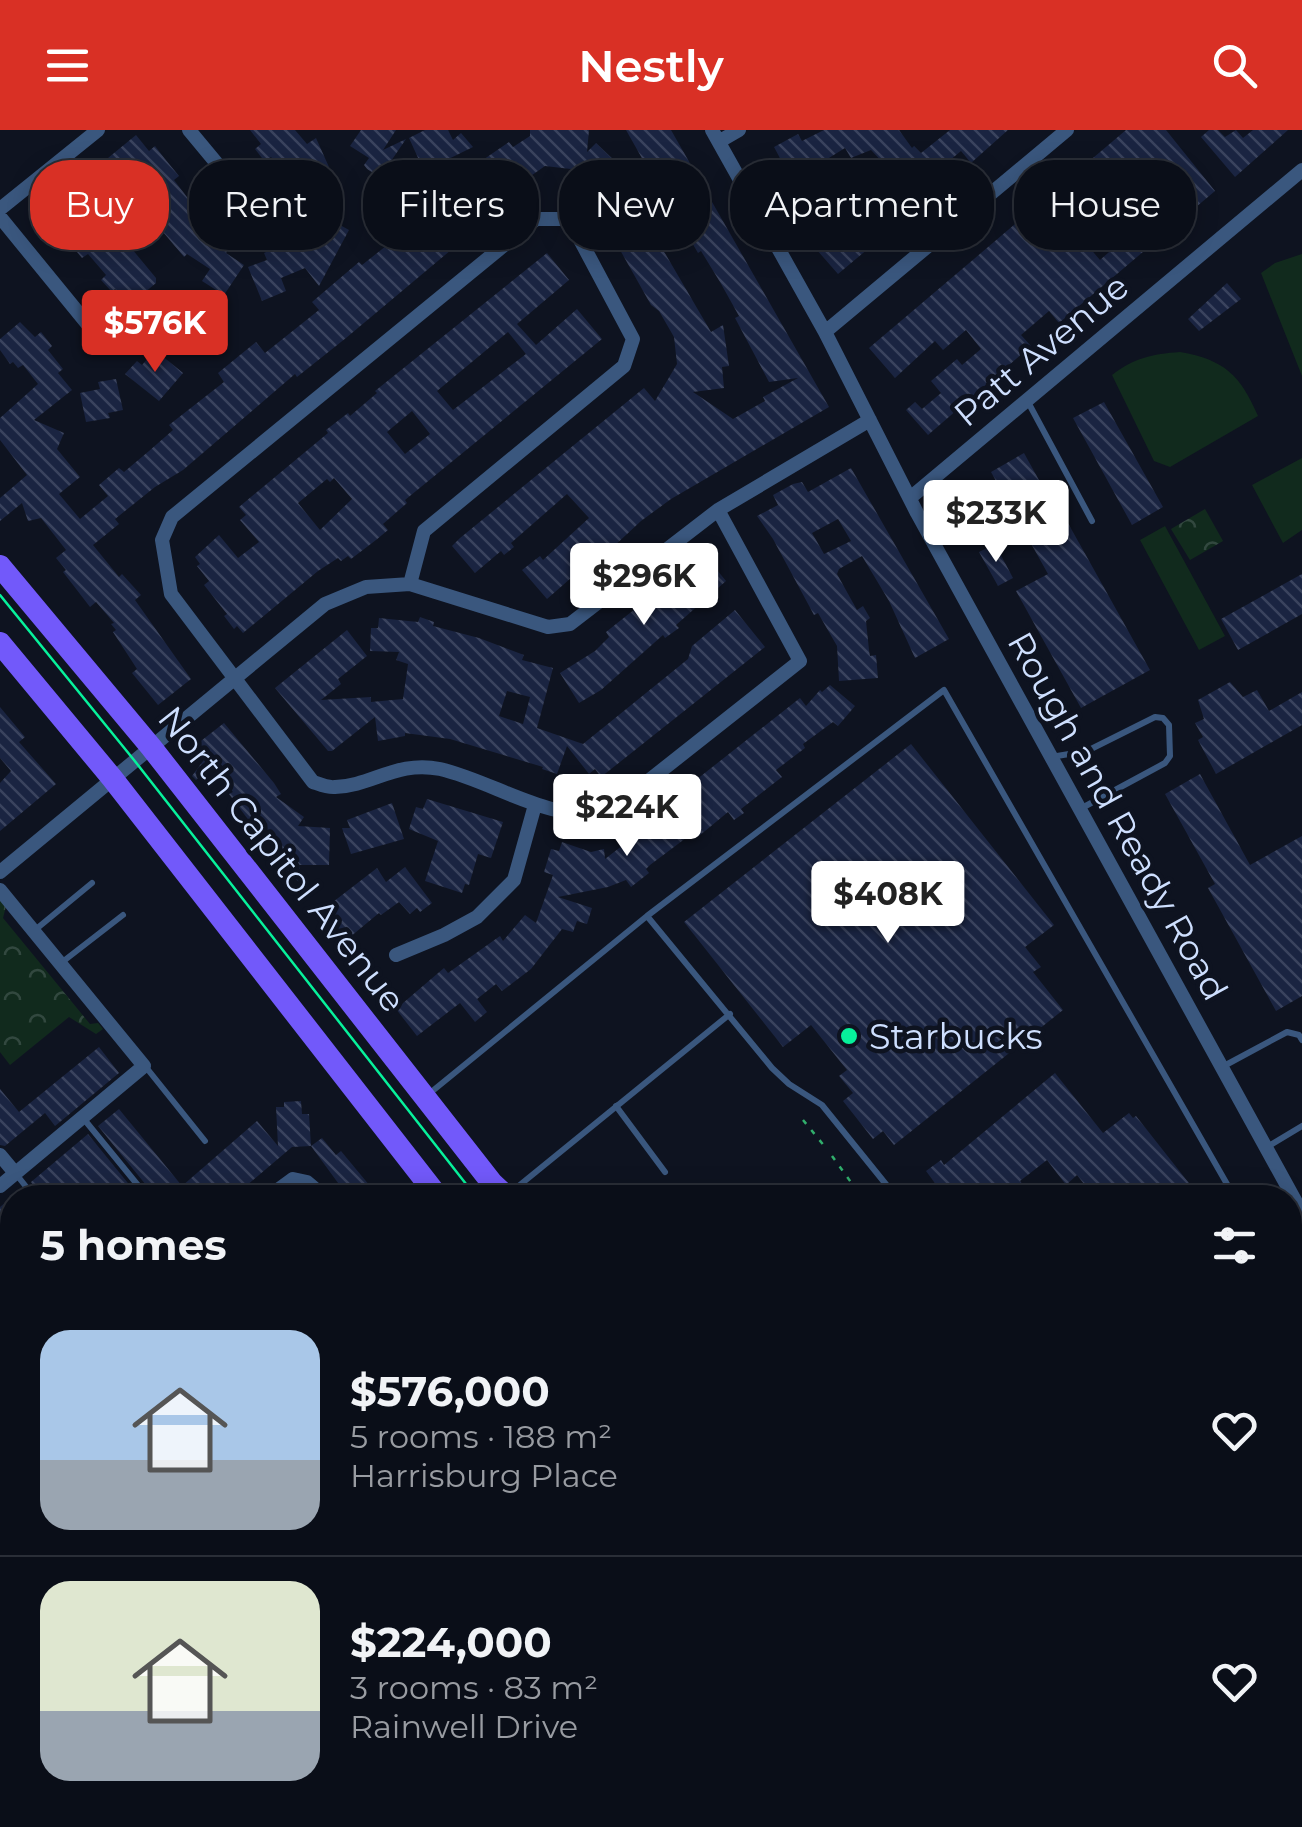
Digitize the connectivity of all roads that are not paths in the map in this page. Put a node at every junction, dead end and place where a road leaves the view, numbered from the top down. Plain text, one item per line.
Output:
1 (98, 130) edge
2 (189, 130) edge
3 (739, 130) edge
4 (1067, 130) edge
5 (716, 136) edge
6 (214, 160) edge
7 (1302, 170) edge
8 (0, 209) edge
9 (0, 217) edge
10 (94, 332) dead end
11 (825, 332) junction
12 (1027, 401) junction
13 (870, 420) junction
14 (910, 498) junction
15 (718, 510) junction
16 (1092, 520) dead end
17 (0, 566) edge
18 (410, 584) junction
19 (0, 643) edge
20 (234, 680) junction
21 (150, 746) junction
22 (1051, 757) junction
23 (112, 778) junction
24 (535, 805) junction
25 (1078, 809) junction
26 (0, 872) edge
27 (92, 883) dead end
28 (0, 890) edge
29 (124, 915) dead end
30 (647, 916) junction
31 (34, 930) junction
32 (396, 955) dead end
33 (61, 964) junction
34 (730, 1014) junction
35 (1302, 1040) edge
36 (144, 1066) junction
37 (1222, 1067) junction
38 (424, 1096) junction
39 (616, 1106) junction
40 (82, 1118) junction
41 (1302, 1126) edge
42 (206, 1141) dead end
43 (1266, 1148) junction
44 (0, 1155) edge
45 (665, 1172) dead end
46 (15, 1173) junction
47 (1, 1185) edge
48 (25, 1185) edge
49 (138, 1185) edge
50 (286, 1185) edge
51 (311, 1185) edge
52 (428, 1185) edge
53 (494, 1185) edge
54 (521, 1185) edge
55 (886, 1185) edge
56 (1229, 1185) edge
57 (1286, 1185) edge

1 - 8 street
2 - 6 street
3 - 5 street
4 - 11 street
5 - 11 street, Rough and Ready Road
7 - 12 street, Patt Avenue
9 - 10 street
11 - 13 street, Rough and Ready Road
12 - 14 street, Patt Avenue
12 - 16 lane
13 - 14 street, Rough and Ready Road
13 - 15 street
14 - 22 street, Rough and Ready Road
15 - 18 street
15 - 24 street
17 - 21 main road, North Capitol Avenue
18 - 20 street
18 - 20 street
19 - 23 main road
20 - 21 street
20 - 24 street
21 - 23 street
21 - 38 main road, North Capitol Avenue
22 - 25 street, Rough and Ready Road
22 - 25 lane
23 - 26 street
23 - 52 main road
24 - 32 street
25 - 37 street, Rough and Ready Road
27 - 31 lane
28 - 31 street
29 - 33 lane
30 - 34 lane
30 - 38 lane
30 - 56 lane
31 - 33 street
33 - 36 street
34 - 39 lane
34 - 55 lane
35 - 37 lane
36 - 40 street
36 - 42 lane
37 - 43 street, Rough and Ready Road
38 - 53 main road, North Capitol Avenue
39 - 45 lane
39 - 54 lane
40 - 46 street
40 - 49 lane
41 - 43 lane
43 - 57 street, Rough and Ready Road
44 - 46 street
46 - 47 street
46 - 48 lane
50 - 51 street

